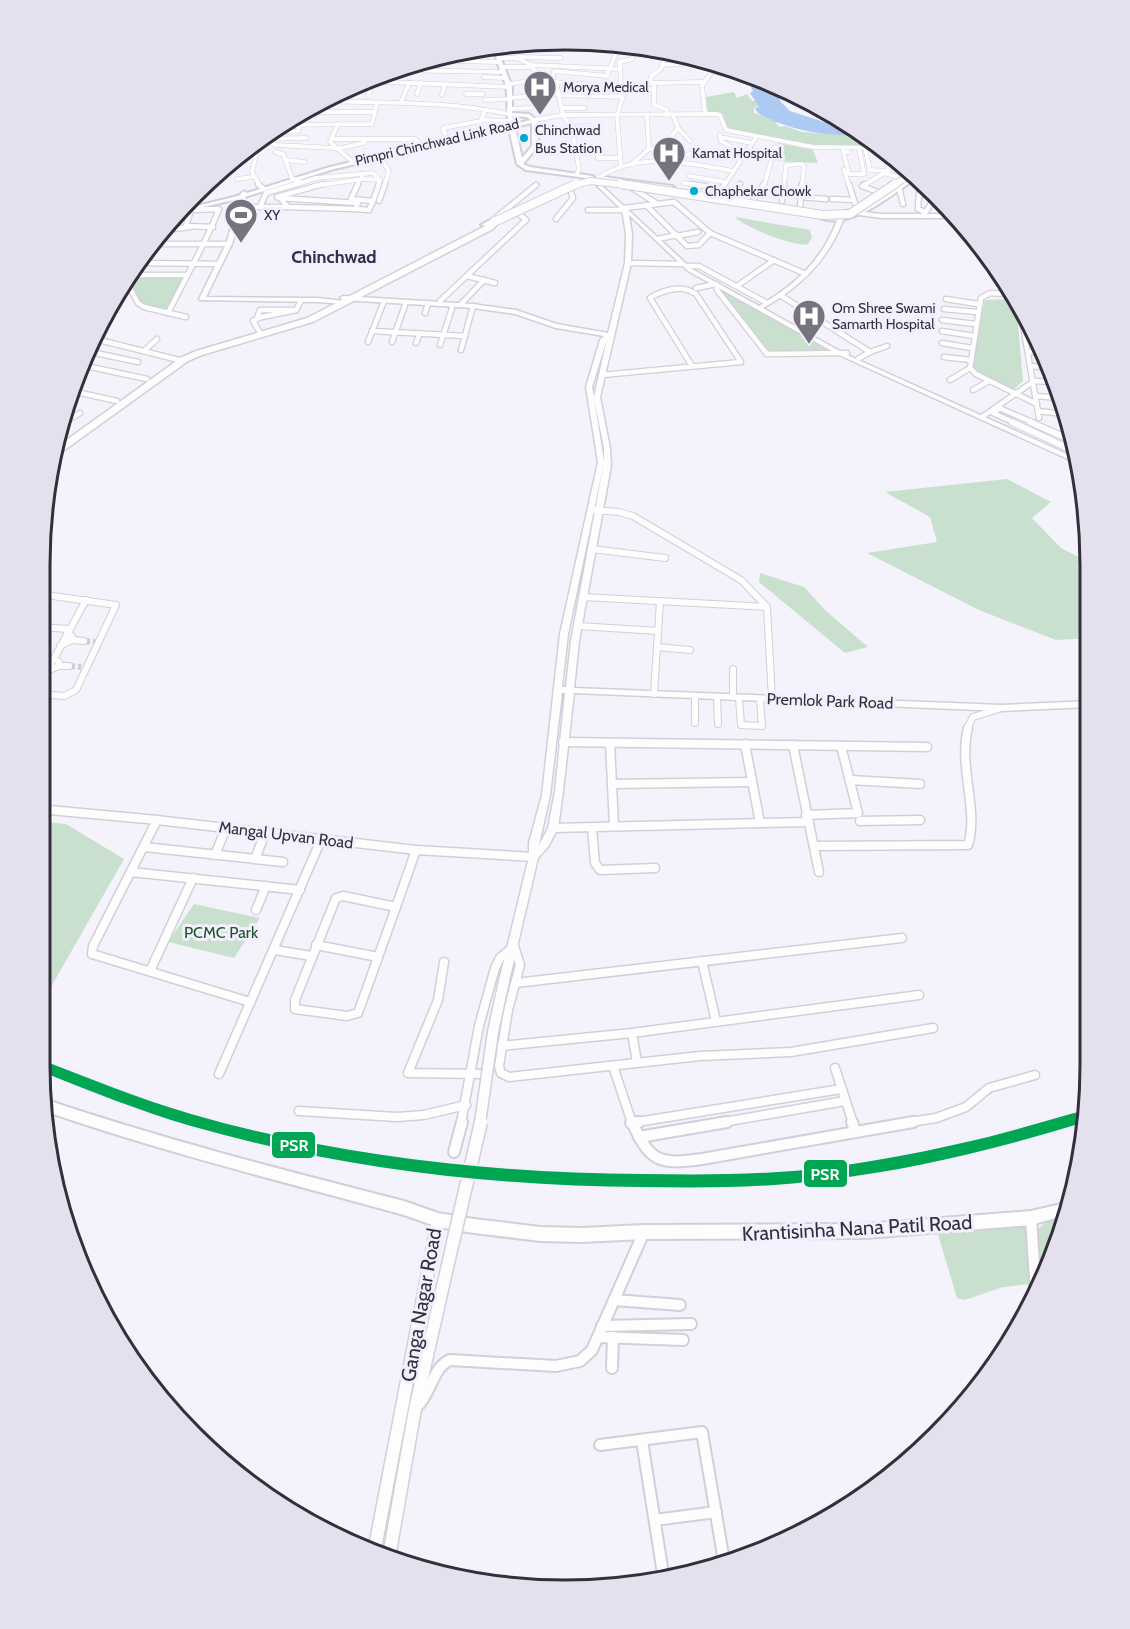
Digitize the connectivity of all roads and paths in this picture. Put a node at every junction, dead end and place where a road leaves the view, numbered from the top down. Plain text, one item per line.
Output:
1 (616, 52) edge
2 (542, 55) junction
3 (474, 58) edge
4 (514, 58) junction
5 (561, 58) dead end
6 (633, 59) dead end
7 (664, 59) edge
8 (458, 61) edge
9 (453, 62) edge
10 (682, 63) edge
11 (501, 65) edge
12 (542, 65) junction
13 (662, 65) junction
14 (532, 66) junction
15 (427, 68) edge
16 (610, 68) junction
17 (621, 69) junction
18 (712, 71) edge
19 (422, 76) dead end
20 (684, 78) dead end
21 (539, 80) junction
22 (703, 80) junction
23 (387, 82) edge
24 (554, 82) junction
25 (409, 83) junction
26 (422, 83) junction
27 (445, 84) junction
28 (470, 85) junction
29 (624, 86) junction
30 (653, 86) junction
31 (371, 88) edge
32 (417, 94) dead end
33 (483, 94) dead end
34 (442, 95) dead end
35 (368, 96) dead end
36 (558, 97) junction
37 (623, 97) junction
38 (509, 98) junction
39 (402, 100) dead end
40 (485, 100) dead end
41 (580, 100) dead end
42 (340, 102) edge
43 (377, 103) junction
44 (459, 107) junction
45 (433, 108) dead end
46 (531, 108) dead end
47 (561, 108) junction
48 (585, 108) dead end
49 (485, 110) junction
50 (320, 112) edge
51 (375, 112) junction
52 (705, 114) junction
53 (562, 115) junction
54 (671, 115) junction
55 (616, 116) junction
56 (647, 116) junction
57 (327, 119) dead end
58 (511, 119) junction
59 (482, 120) junction
60 (536, 120) junction
61 (337, 123) junction
62 (326, 124) junction
63 (589, 126) dead end
64 (293, 127) edge
65 (571, 128) junction
66 (678, 128) junction
67 (493, 130) junction
68 (387, 131) dead end
69 (722, 132) dead end
70 (513, 135) junction
71 (720, 137) junction
72 (367, 138) junction
73 (275, 139) edge
74 (331, 139) junction
75 (384, 139) junction
76 (447, 140) junction
77 (690, 141) dead end
78 (271, 142) edge
79 (424, 146) junction
80 (730, 146) dead end
81 (298, 147) junction
82 (775, 147) dead end
83 (336, 148) junction
84 (662, 148) junction
85 (649, 149) junction
86 (866, 149) junction
87 (869, 149) edge
88 (590, 150) dead end
89 (860, 150) junction
90 (257, 152) edge
91 (275, 152) dead end
92 (691, 153) junction
93 (708, 155) junction
94 (380, 157) junction
95 (620, 158) junction
96 (669, 158) junction
97 (740, 159) junction
98 (285, 160) junction
99 (661, 160) junction
100 (305, 162) dead end
101 (353, 162) junction
102 (886, 162) edge
103 (684, 163) junction
104 (842, 163) dead end
105 (520, 164) junction
106 (632, 164) junction
107 (698, 165) junction
108 (621, 167) junction
109 (733, 171) junction
110 (689, 176) junction
111 (904, 176) edge
112 (904, 176) edge
113 (253, 177) junction
114 (361, 178) junction
115 (900, 178) junction
116 (237, 179) dead end
117 (296, 180) junction
118 (579, 180) junction
119 (599, 181) junction
120 (909, 181) edge
121 (726, 182) junction
122 (684, 183) junction
123 (740, 184) dead end
124 (536, 185) dead end
125 (629, 186) junction
126 (899, 187) junction
127 (570, 189) junction
128 (722, 189) junction
129 (264, 190) junction
130 (678, 191) junction
131 (878, 192) junction
132 (245, 194) junction
133 (924, 195) edge
134 (801, 197) junction
135 (279, 198) junction
136 (716, 198) junction
137 (732, 198) junction
138 (854, 200) junction
139 (373, 201) junction
140 (379, 201) dead end
141 (782, 201) dead end
142 (932, 202) edge
143 (656, 203) junction
144 (751, 203) junction
145 (903, 204) dead end
146 (645, 206) junction
147 (242, 207) junction
148 (260, 207) junction
149 (288, 207) junction
150 (193, 208) edge
151 (355, 209) junction
152 (516, 209) junction
153 (800, 209) junction
154 (191, 210) edge
155 (588, 210) dead end
156 (625, 210) junction
157 (858, 211) junction
158 (924, 214) junction
159 (943, 215) edge
160 (943, 215) edge
161 (186, 216) edge
162 (839, 216) junction
163 (556, 219) dead end
164 (491, 223) junction
165 (213, 227) junction
166 (190, 228) junction
167 (174, 229) dead end
168 (698, 232) dead end
169 (710, 233) junction
170 (677, 236) junction
171 (658, 239) junction
172 (162, 244) edge
173 (205, 244) junction
174 (229, 244) junction
175 (774, 260) junction
176 (147, 263) edge
177 (193, 263) junction
178 (628, 263) junction
179 (219, 264) junction
180 (685, 265) junction
181 (806, 274) junction
182 (139, 275) edge
183 (186, 275) junction
184 (467, 276) junction
185 (484, 280) junction
186 (495, 282) dead end
187 (457, 285) junction
188 (717, 285) junction
189 (736, 286) junction
190 (130, 288) edge
191 (696, 288) dead end
192 (477, 290) junction
193 (1003, 294) edge
194 (780, 295) junction
195 (945, 298) dead end
196 (301, 301) junction
197 (384, 301) junction
198 (440, 301) dead end
199 (341, 302) junction
200 (428, 303) junction
201 (461, 304) dead end
202 (978, 304) junction
203 (405, 305) dead end
204 (473, 306) junction
205 (763, 306) junction
206 (452, 308) dead end
207 (944, 309) dead end
208 (977, 312) junction
209 (168, 313) junction
210 (425, 313) dead end
211 (186, 316) dead end
212 (942, 320) dead end
213 (975, 324) junction
214 (259, 331) junction
215 (372, 331) junction
216 (942, 331) dead end
217 (1024, 331) edge
218 (395, 332) junction
219 (420, 333) junction
220 (443, 334) junction
221 (611, 334) junction
222 (465, 336) junction
223 (809, 336) junction
224 (974, 336) junction
225 (801, 337) dead end
226 (158, 339) dead end
227 (1025, 339) junction
228 (1028, 339) edge
229 (101, 341) edge
230 (368, 342) dead end
231 (392, 342) dead end
232 (416, 343) dead end
233 (942, 343) dead end
234 (120, 345) junction
235 (440, 345) dead end
236 (887, 346) dead end
237 (164, 347) dead end
238 (132, 348) junction
239 (972, 348) junction
240 (461, 350) dead end
241 (144, 351) junction
242 (870, 352) junction
243 (1028, 352) junction
244 (1034, 352) edge
245 (96, 353) edge
246 (844, 353) junction
247 (155, 354) junction
248 (110, 356) junction
249 (944, 357) dead end
250 (120, 358) junction
251 (858, 359) junction
252 (179, 360) junction
253 (971, 360) junction
254 (138, 362) dead end
255 (692, 366) junction
256 (1031, 366) junction
257 (90, 367) edge
258 (1041, 367) edge
259 (97, 368) junction
260 (970, 368) junction
261 (602, 375) junction
262 (147, 379) junction
263 (950, 380) dead end
264 (989, 381) junction
265 (1034, 381) junction
266 (1046, 382) edge
267 (973, 390) dead end
268 (79, 393) edge
269 (1015, 394) junction
270 (1036, 396) junction
271 (1052, 397) edge
272 (117, 401) junction
273 (1036, 404) junction
274 (998, 408) junction
275 (80, 413) dead end
276 (1058, 414) edge
277 (984, 416) junction
278 (71, 418) edge
279 (1064, 437) edge
280 (65, 438) edge
281 (63, 446) edge
282 (1067, 448) edge
283 (1068, 454) edge
284 (1069, 457) edge
285 (596, 510) junction
286 (592, 549) junction
287 (665, 558) dead end
288 (50, 597) edge
289 (583, 597) junction
290 (86, 600) junction
291 (660, 601) junction
292 (767, 607) junction
293 (578, 626) junction
294 (50, 628) edge
295 (68, 631) junction
296 (658, 631) junction
297 (72, 640) junction
298 (84, 641) tunnel mouth
299 (60, 646) junction
300 (657, 647) junction
301 (690, 650) dead end
302 (54, 658) junction
303 (50, 665) edge
304 (59, 666) junction
305 (69, 666) tunnel mouth
306 (733, 669) dead end
307 (50, 670) edge
308 (558, 689) junction
309 (569, 690) junction
310 (50, 694) edge
311 (654, 694) junction
312 (695, 696) junction
313 (715, 697) junction
314 (736, 698) junction
315 (760, 699) junction
316 (772, 699) junction
317 (1080, 704) edge
318 (1002, 708) junction
319 (714, 712) dead end
320 (694, 723) dead end
321 (718, 724) dead end
322 (563, 742) junction
323 (610, 743) junction
324 (745, 744) junction
325 (793, 745) junction
326 (841, 746) junction
327 (927, 747) dead end
328 (850, 780) junction
329 (752, 782) junction
330 (612, 784) junction
331 (920, 784) dead end
332 (50, 810) edge
333 (807, 818) junction
334 (157, 820) junction
335 (920, 820) dead end
336 (860, 821) junction
337 (760, 823) junction
338 (614, 826) junction
339 (226, 828) junction
340 (553, 828) junction
341 (592, 828) junction
342 (265, 833) junction
343 (321, 840) junction
344 (814, 846) junction
345 (144, 847) junction
346 (416, 850) junction
347 (215, 855) junction
348 (534, 857) junction
349 (255, 859) junction
350 (283, 862) dead end
351 (655, 868) dead end
352 (131, 872) junction
353 (819, 872) dead end
354 (193, 878) junction
355 (266, 886) junction
356 (300, 890) junction
357 (396, 907) junction
358 (256, 910) dead end
359 (902, 938) dead end
360 (316, 945) junction
361 (514, 946) junction
362 (275, 950) junction
363 (311, 956) junction
364 (378, 957) junction
365 (702, 961) junction
366 (444, 962) dead end
367 (150, 971) junction
368 (510, 982) junction
369 (919, 995) dead end
370 (250, 1002) junction
371 (716, 1021) junction
372 (933, 1028) dead end
373 (632, 1034) junction
374 (501, 1046) junction
375 (638, 1062) junction
376 (613, 1066) junction
377 (835, 1068) dead end
378 (219, 1074) dead end
379 (471, 1074) junction
380 (488, 1074) junction
381 (1035, 1075) dead end
382 (841, 1089) junction
383 (845, 1101) junction
384 (466, 1105) junction
385 (52, 1108) edge
386 (299, 1111) dead end
387 (631, 1123) junction
388 (855, 1131) junction
389 (639, 1137) junction
390 (454, 1152) dead end
391 (1059, 1210) edge
392 (1031, 1218) junction
393 (438, 1220) junction
394 (644, 1232) junction
395 (1035, 1275) edge
396 (614, 1300) junction
397 (680, 1305) dead end
398 (691, 1324) dead end
399 (602, 1326) junction
400 (598, 1337) junction
401 (613, 1337) junction
402 (683, 1341) dead end
403 (612, 1368) dead end
404 (409, 1410) junction
405 (642, 1441) junction
406 (600, 1445) dead end
407 (716, 1512) junction
408 (655, 1520) junction
409 (376, 1543) edge
410 (390, 1549) edge
411 (723, 1554) edge
412 (663, 1571) edge

1 - 16 street
2 - 4 street
2 - 5 street
2 - 12 street
3 - 11 street
4 - 11 street
4 - 14 street
6 - 17 street
7 - 13 street
8 - 11 street
9 - 11 street
10 - 13 street
11 - 14 street
11 - 15 street
11 - 19 street
11 - 21 street
11 - 28 street
11 - 38 main road
12 - 14 street
12 - 16 street
13 - 30 street
14 - 21 street
16 - 17 street
16 - 24 street
17 - 29 street
18 - 22 street
20 - 22 street
21 - 24 street
21 - 38 street
22 - 30 street
22 - 52 street
23 - 25 street
24 - 29 street
24 - 36 street
25 - 26 street
25 - 39 street
26 - 27 street
26 - 32 street
27 - 28 street
27 - 34 street
28 - 33 street
29 - 30 street
29 - 37 street
30 - 54 street
31 - 35 street
36 - 37 street
36 - 41 street
36 - 47 street
37 - 55 street
38 - 40 street
38 - 58 main road
42 - 43 street
43 - 44 street
43 - 51 street
44 - 45 street
44 - 49 street
46 - 58 street
47 - 48 street
47 - 53 street
49 - 58 street
49 - 59 street
50 - 51 street
51 - 61 street
52 - 54 street
52 - 89 street
53 - 55 street
53 - 60 street
53 - 65 street
54 - 56 street
54 - 66 street
55 - 56 street
55 - 95 street
56 - 85 street
57 - 62 street
58 - 59 street
58 - 60 main road, Pimpri Chinchwad Link Road
58 - 60 main road
58 - 67 main road, Pimpri Chinchwad Link Road
58 - 70 main road
59 - 76 street
60 - 105 main road
61 - 62 street
61 - 74 street
62 - 64 street
63 - 65 street
65 - 118 street
66 - 77 street
66 - 84 street
67 - 70 main road
67 - 76 main road, Pimpri Chinchwad Link Road
67 - 79 main road, Pimpri Chinchwad Link Road
68 - 75 street
69 - 71 street
70 - 105 main road
71 - 80 street
71 - 97 street
72 - 74 street
72 - 75 street
72 - 83 street
73 - 81 street
74 - 83 street
75 - 79 street
76 - 79 main road, Pimpri Chinchwad Link Road
78 - 81 street
79 - 94 main road, Pimpri Chinchwad Link Road
81 - 83 street
82 - 144 street
83 - 101 street
84 - 85 street
84 - 96 street
85 - 106 street
86 - 87 street
86 - 89 street
86 - 102 street
88 - 95 street
89 - 89 street
90 - 113 street
91 - 98 street
92 - 93 street
92 - 96 street
92 - 103 street
93 - 97 street
93 - 107 street
94 - 101 main road, Pimpri Chinchwad Link Road
94 - 140 street
95 - 108 street
96 - 99 street
97 - 109 street
98 - 100 street
98 - 117 street
99 - 103 street
99 - 106 street
101 - 117 main road, Pimpri Chinchwad Link Road
103 - 107 street
104 - 138 street
105 - 118 main road
106 - 108 street
107 - 109 street
107 - 110 street
108 - 119 street
109 - 121 street
110 - 121 street
110 - 122 street
111 - 115 main road
112 - 164 main road, bridge
113 - 116 street
113 - 129 street
114 - 117 street
114 - 135 street
114 - 139 street
114 - 139 street
115 - 131 main road
115 - 131 street
117 - 129 main road, Pimpri Chinchwad Link Road
118 - 119 main road
118 - 119 main road
118 - 127 main road
118 - 152 main road
119 - 125 main road
119 - 130 main road
119 - 156 street
120 - 126 main road
121 - 128 street
122 - 128 street
122 - 130 street
123 - 137 street
124 - 152 street
125 - 130 main road
125 - 143 street
126 - 145 street
126 - 157 main road
127 - 152 main road
127 - 163 street
128 - 136 street
129 - 132 main road, Pimpri Chinchwad Link Road
129 - 135 street
129 - 148 street
130 - 136 main road
131 - 157 main road
132 - 147 street
132 - 150 main road, Pimpri Chinchwad Link Road
133 - 158 street
134 - 138 street
134 - 141 street
134 - 153 street
135 - 149 street
135 - 151 street
136 - 137 main road
136 - 144 main road
137 - 144 main road
138 - 157 street
139 - 151 street
142 - 158 street
143 - 146 street
143 - 169 street
144 - 153 main road
144 - 162 main road
146 - 156 street
146 - 170 street
147 - 148 street
147 - 174 street
148 - 149 street
149 - 151 street
152 - 164 main road
152 - 164 street
152 - 184 street
153 - 162 main road
154 - 165 street
155 - 156 street
156 - 171 street
156 - 178 street
157 - 158 main road
157 - 159 main road
157 - 162 main road
157 - 162 main road
158 - 160 main road
161 - 166 street
162 - 181 street
164 - 199 main road
165 - 166 street
165 - 173 street
166 - 167 street
168 - 170 street
169 - 170 street
169 - 175 street
170 - 171 street
171 - 180 street
172 - 173 street
173 - 174 street
173 - 177 street
174 - 179 street
175 - 181 street
175 - 189 street
176 - 177 street
177 - 179 street
177 - 183 street
178 - 180 street
178 - 221 street
179 - 196 street
180 - 188 street
180 - 189 street
180 - 205 street
181 - 194 street
182 - 183 street
183 - 209 street
184 - 185 street
184 - 187 street
185 - 186 street
185 - 192 street
187 - 192 street
187 - 198 street
188 - 191 street
188 - 205 street
188 - 246 street
189 - 205 street
190 - 209 street
192 - 201 street
193 - 202 street
194 - 205 street
194 - 242 street
195 - 202 street
196 - 199 street
196 - 214 street
197 - 199 street
197 - 200 street
197 - 215 street
199 - 214 main road
199 - 252 main road
200 - 204 street
200 - 210 street
202 - 208 street
203 - 218 street
204 - 221 street
204 - 222 street
205 - 223 street
205 - 246 street
206 - 220 street
207 - 208 street
208 - 213 street
209 - 211 street
212 - 213 street
213 - 224 street
214 - 252 main road
215 - 218 street
215 - 230 street
216 - 224 street
217 - 227 street
218 - 219 street
218 - 231 street
219 - 220 street
219 - 232 street
220 - 222 street
220 - 235 street
221 - 261 street
221 - 285 street
222 - 240 street
223 - 225 street
223 - 246 street
224 - 239 street
226 - 241 street
227 - 228 street
227 - 243 street
229 - 234 street
233 - 239 street
234 - 238 street
234 - 248 street
236 - 242 street
237 - 247 street
238 - 241 street
238 - 250 street
239 - 253 street
241 - 247 street
242 - 251 street
243 - 244 street
243 - 256 street
245 - 248 street
246 - 251 street
246 - 277 street
247 - 252 street
248 - 250 street
248 - 259 street
249 - 253 street
250 - 254 street
251 - 277 street
252 - 262 main road
252 - 281 main road
253 - 260 street
255 - 255 street
255 - 261 street
256 - 258 street
256 - 265 street
257 - 259 street
259 - 262 street
260 - 263 street
260 - 264 street
261 - 285 street
262 - 272 main road
264 - 267 street
264 - 269 street
265 - 266 street
265 - 269 street
265 - 270 street
268 - 272 street
269 - 273 street
269 - 274 street
270 - 271 street
270 - 273 street
272 - 280 main road
273 - 276 street
274 - 277 street
274 - 279 street
274 - 282 street
275 - 278 street
277 - 283 street
277 - 284 street
285 - 286 street
285 - 292 street
285 - 308 street
286 - 287 street
286 - 289 street
288 - 290 street
289 - 291 street
289 - 293 street
290 - 295 street
290 - 310 street
291 - 292 street
291 - 296 street
292 - 316 street
293 - 296 street
293 - 309 street
294 - 295 street
295 - 297 street
295 - 299 street
296 - 300 street
297 - 298 street
297 - 299 street
299 - 302 street
300 - 301 street
300 - 311 street
302 - 303 street
302 - 304 street
304 - 305 street
304 - 307 street
306 - 314 street
308 - 309 street, Premlok Park Road
308 - 348 street
309 - 311 street, Premlok Park Road
309 - 322 street
311 - 312 street, Premlok Park Road
312 - 313 street, Premlok Park Road
312 - 320 street
313 - 314 street, Premlok Park Road
313 - 319 street
313 - 321 street
314 - 315 street, Premlok Park Road
314 - 315 street
315 - 316 street, Premlok Park Road
316 - 318 street, Premlok Park Road
317 - 318 street, Premlok Park Road
318 - 344 street
322 - 323 street
322 - 340 street
323 - 324 street
323 - 330 street
324 - 325 street
324 - 329 street
325 - 326 street
325 - 333 street
326 - 327 street
326 - 328 street
328 - 331 street
328 - 336 street
329 - 330 street
329 - 337 street
330 - 338 street
332 - 334 street, Mangal Upvan Road
333 - 336 street
333 - 337 street
333 - 344 street
334 - 339 street, Mangal Upvan Road
334 - 345 street
335 - 336 street
337 - 338 street
338 - 341 street
339 - 342 street, Mangal Upvan Road
339 - 347 street
340 - 341 street
340 - 348 street
341 - 351 street
342 - 343 street, Mangal Upvan Road
342 - 349 street
343 - 346 street, Mangal Upvan Road
343 - 356 street
344 - 353 street
345 - 347 street
345 - 352 street
346 - 348 street, Mangal Upvan Road
346 - 357 street
347 - 349 street
348 - 361 street
349 - 350 street
352 - 354 street
352 - 367 street
354 - 355 street
354 - 367 street
355 - 356 street
355 - 358 street
356 - 362 street
357 - 360 street
357 - 364 street
359 - 365 street
360 - 363 street
360 - 364 street
361 - 368 street
361 - 379 street
362 - 363 street
362 - 370 street
363 - 364 street
365 - 368 street
365 - 371 street
366 - 379 street
367 - 370 street
368 - 374 street
368 - 380 street, bridge
369 - 371 street
370 - 378 street
371 - 373 street
372 - 375 street
373 - 374 street
373 - 375 street
374 - 376 street
375 - 376 street
376 - 387 street
377 - 382 street
379 - 380 street
379 - 384 street
380 - 404 street, bridge
381 - 388 street
382 - 383 street
382 - 387 street
383 - 388 street
383 - 389 street
384 - 386 street
384 - 390 street
385 - 393 main road, Ganga Nagar Road
387 - 389 street
388 - 389 street
391 - 392 main road, Krantisinha Nana Patil Road
392 - 394 main road, Krantisinha Nana Patil Road
392 - 395 street
393 - 394 main road, Krantisinha Nana Patil Road
393 - 404 street, Ganga Nagar Road
394 - 396 street, Ganga Nagar Road
396 - 397 street
396 - 399 street, Ganga Nagar Road
398 - 399 street
399 - 400 street, Ganga Nagar Road
400 - 401 street
400 - 404 street, Ganga Nagar Road
401 - 402 street
401 - 403 street
404 - 409 street
404 - 410 street
405 - 406 street
405 - 407 street
405 - 408 street
407 - 408 street
407 - 411 street
408 - 412 street

